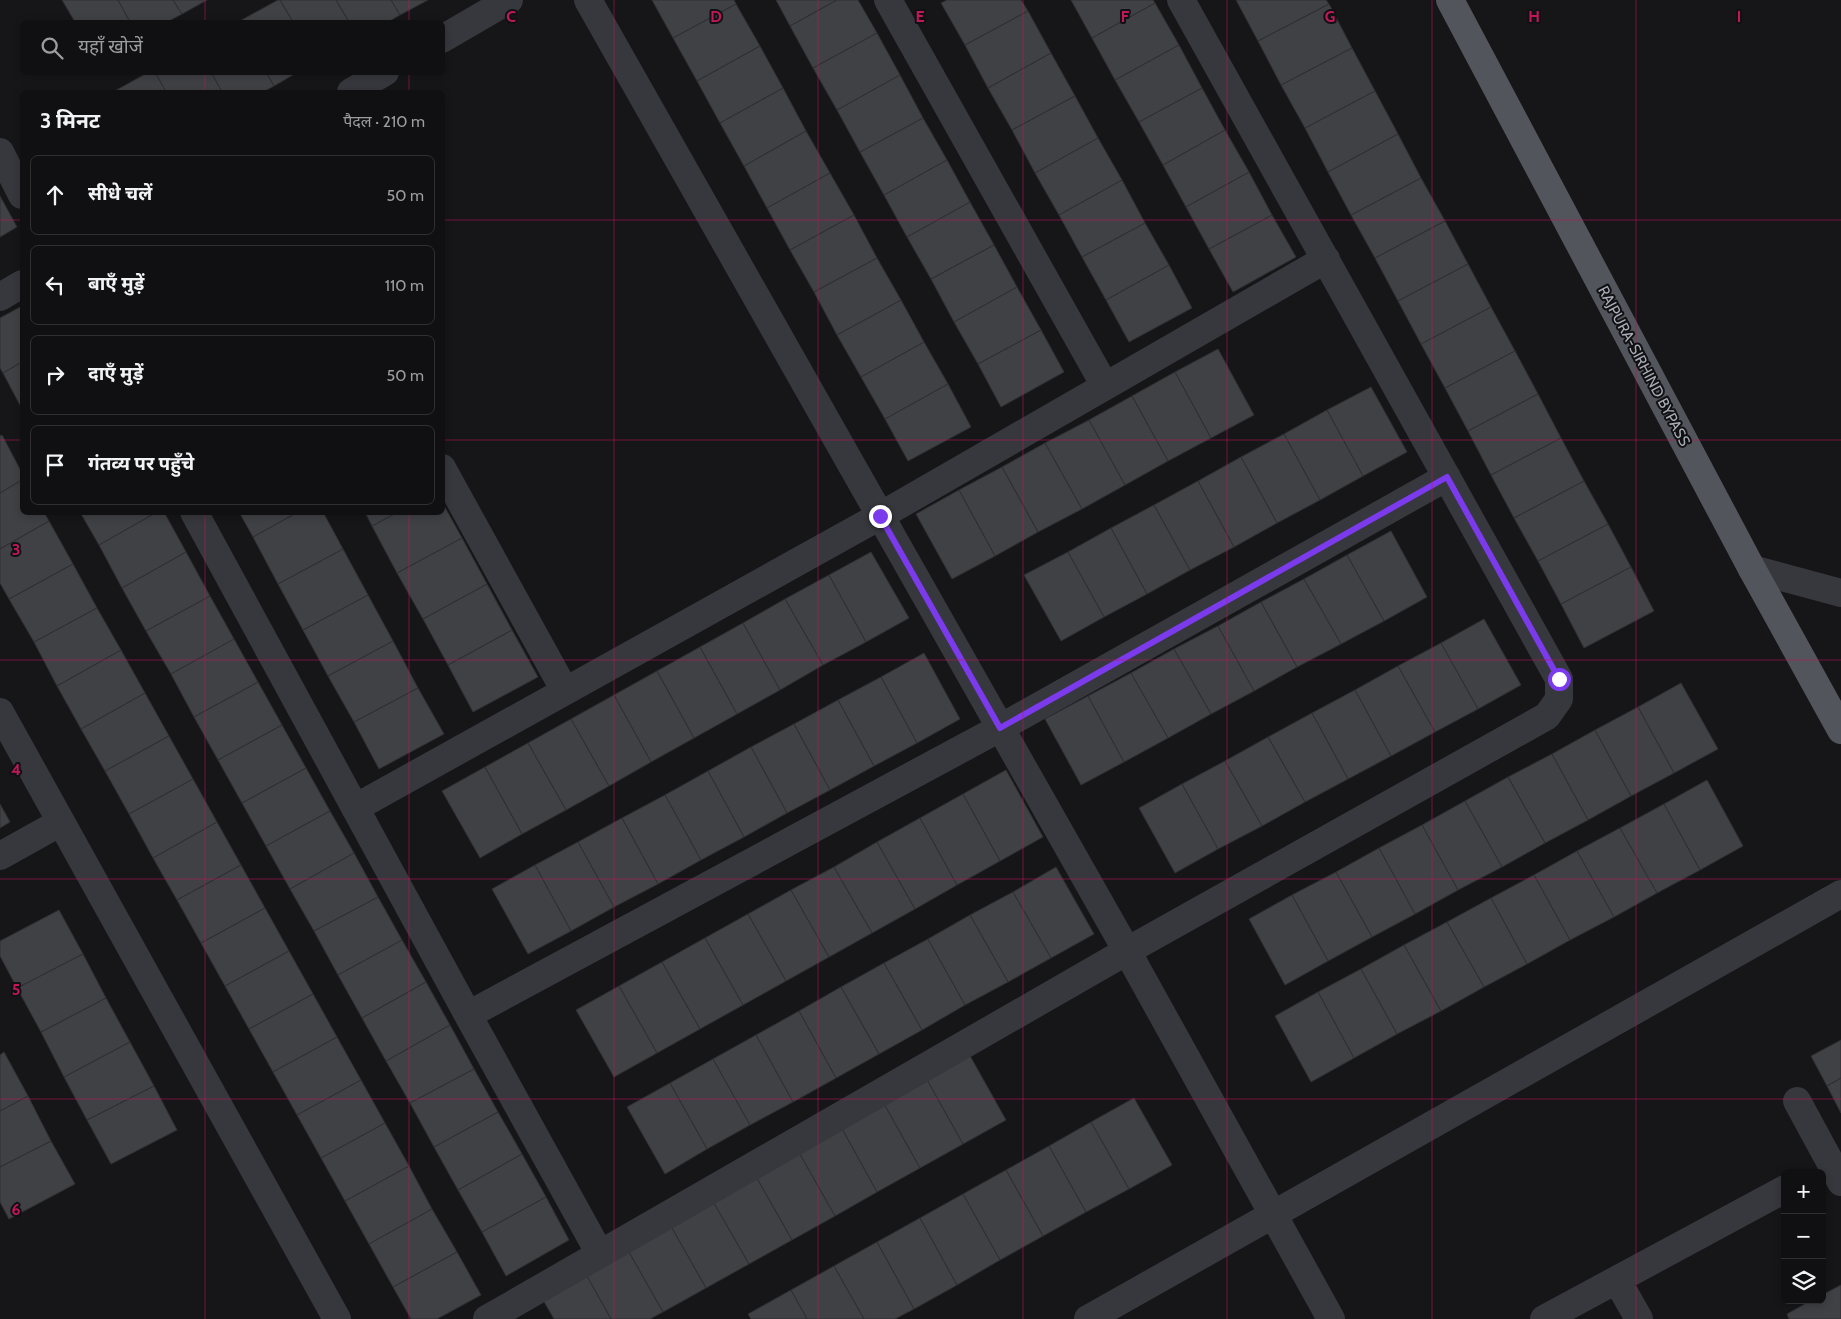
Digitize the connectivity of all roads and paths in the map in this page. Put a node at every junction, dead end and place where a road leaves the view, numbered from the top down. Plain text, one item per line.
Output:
1 (509, 0) edge
2 (588, 0) edge
3 (888, 0) edge
4 (1181, 0) edge
5 (1450, 0) edge
6 (445, 37) edge
7 (380, 75) edge
8 (354, 90) edge
9 (0, 152) edge
10 (20, 191) edge
11 (1326, 259) junction
12 (20, 285) edge
13 (0, 297) edge
14 (1105, 386) junction
15 (445, 473) edge
16 (1447, 477) junction
17 (196, 515) edge
18 (880, 516) junction
19 (1752, 569) junction
20 (1841, 593) edge
21 (565, 690) junction
22 (0, 712) edge
23 (1000, 728) junction
24 (1841, 730) edge
25 (355, 808) junction
26 (61, 822) junction
27 (0, 856) edge
28 (1841, 894) edge
29 (1127, 951) junction
30 (468, 1015) junction
31 (1796, 1101) dead end
32 (1829, 1173) edge
33 (1781, 1191) edge
34 (1274, 1214) junction
35 (600, 1254) junction
36 (1617, 1280) junction
37 (337, 1319) edge
38 (487, 1319) edge
39 (1088, 1319) edge
40 (1331, 1319) edge
41 (1544, 1319) edge
42 (1639, 1319) edge

1 - 6 street
2 - 18 street
3 - 14 street
4 - 11 street
5 - 19 main road, RAJPURA-SIRHIND BYPASS
7 - 8 street
9 - 10 street
11 - 14 street
11 - 16 street
12 - 13 street
14 - 18 street
15 - 21 street
16 - 23 street
16 - 29 street
17 - 25 street
18 - 21 street
18 - 23 street
19 - 20 street
19 - 24 main road, RAJPURA-SIRHIND BYPASS
21 - 25 street
22 - 26 street
23 - 29 street
23 - 30 street
25 - 30 street
26 - 27 street
26 - 37 street
28 - 34 street
29 - 34 street
29 - 35 street
30 - 35 street
31 - 32 street
33 - 36 street
34 - 39 street
34 - 40 street
35 - 38 street
36 - 41 street
36 - 42 street

